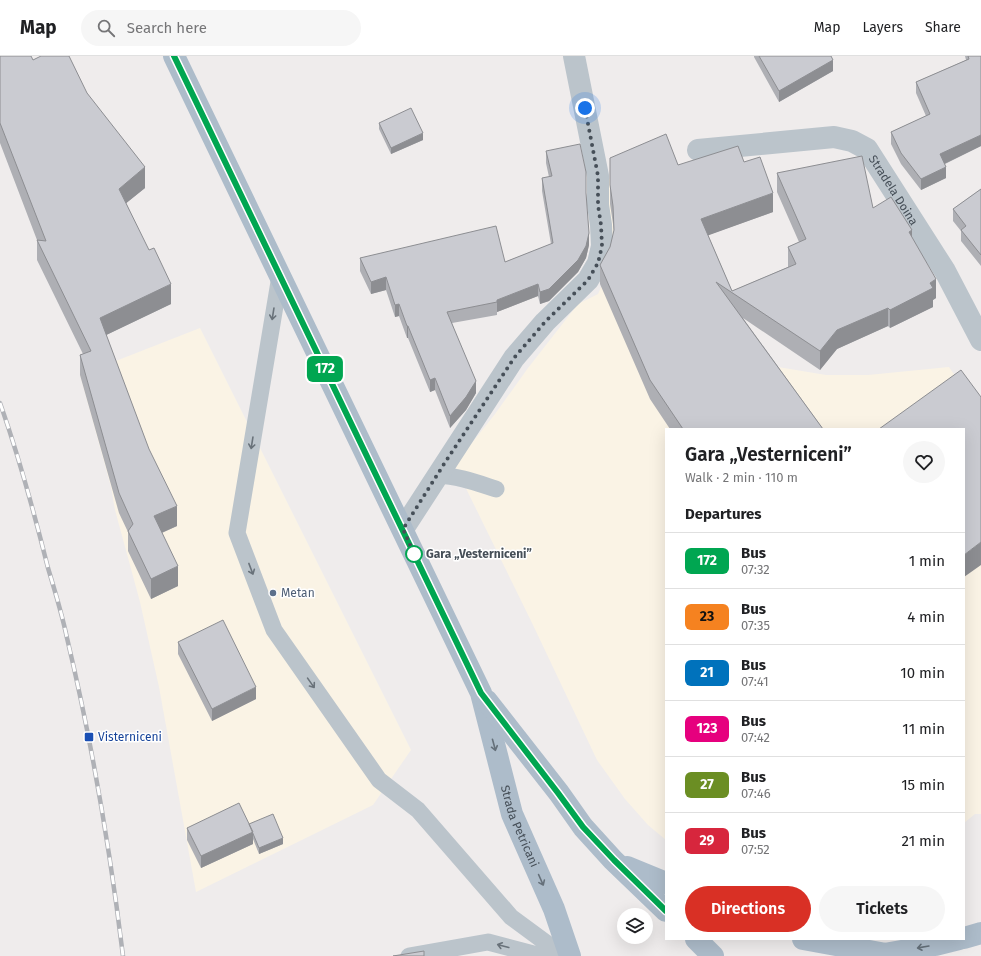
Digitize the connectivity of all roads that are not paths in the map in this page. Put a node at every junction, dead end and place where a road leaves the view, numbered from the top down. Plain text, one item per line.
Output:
1 (174, 56) edge
2 (574, 56) edge
3 (698, 150) dead end
4 (280, 276) junction
5 (981, 340) edge
6 (438, 475) junction
7 (496, 489) dead end
8 (403, 529) junction
9 (481, 693) junction
10 (614, 860) junction
11 (665, 883) edge
12 (665, 910) edge
13 (981, 933) edge
14 (965, 938) edge
15 (697, 940) edge
16 (808, 940) edge
17 (955, 940) edge
18 (880, 955) edge
19 (409, 956) edge
20 (541, 956) edge
21 (564, 956) edge
22 (570, 956) edge
23 (714, 956) edge

1 - 4 main road, Strada Petricani
2 - 6 street
3 - 5 street, Stradela Doina
4 - 8 main road, Strada Petricani
4 -> 21 lane
6 - 7 lane
6 - 8 street
8 - 9 main road, Strada Petricani
9 - 10 main road, Strada Petricani
9 -> 22 main road, Strada Petricani
10 - 11 main road
10 - 12 main road, Strada Petricani
13 - 14 main road
15 - 23 main road
16 - 18 main road
17 -> 18 main road
20 -> 19 lane

